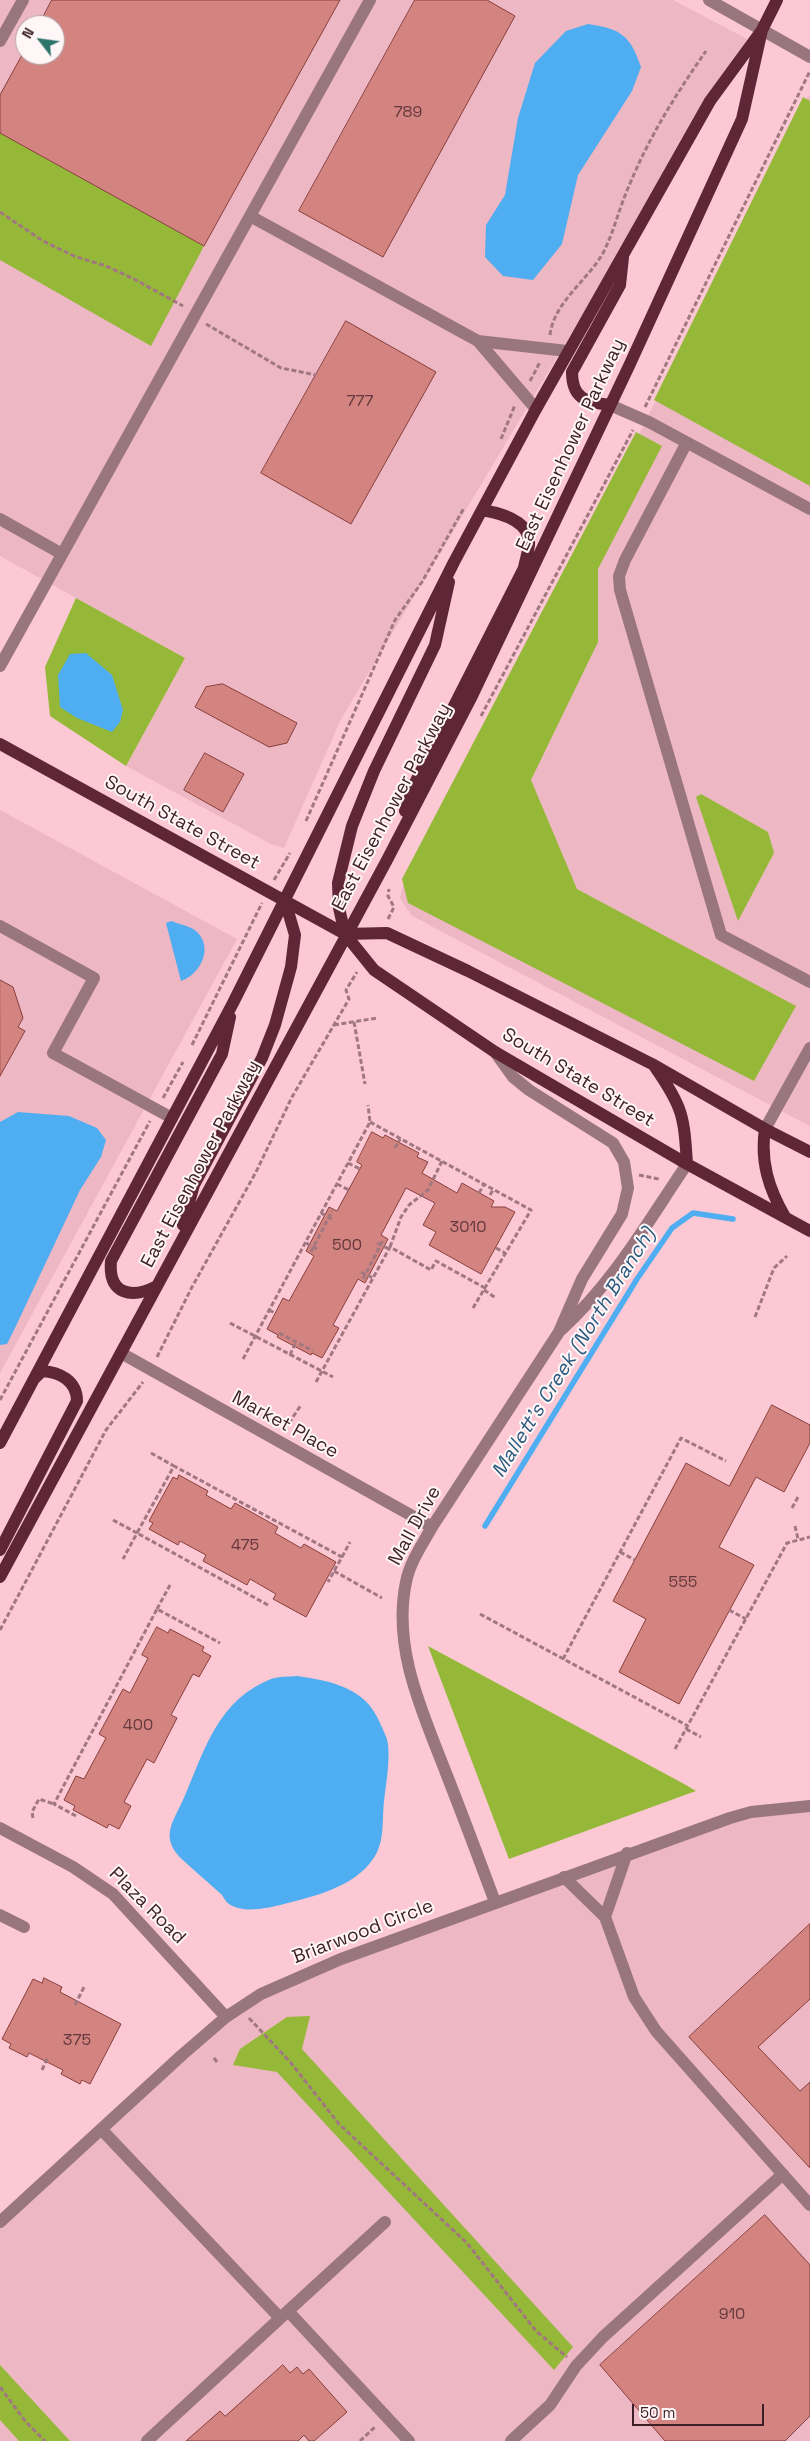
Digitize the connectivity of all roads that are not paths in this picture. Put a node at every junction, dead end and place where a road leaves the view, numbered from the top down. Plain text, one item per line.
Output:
1 (23, 0) edge
2 (370, 0) edge
3 (709, 0) edge
4 (777, 0) edge
5 (762, 30) junction
6 (0, 41) edge
7 (810, 57) edge
8 (250, 216) junction
9 (624, 250) junction
10 (478, 341) junction
11 (567, 351) junction
12 (610, 405) junction
13 (536, 408) junction
14 (686, 444) junction
15 (810, 509) edge
16 (482, 510) junction
17 (0, 519) edge
18 (62, 554) junction
19 (454, 562) junction
20 (0, 666) edge
21 (0, 744) edge
22 (387, 860) junction
23 (285, 901) junction
24 (0, 926) edge
25 (346, 934) junction
26 (810, 982) edge
27 (233, 1003) junction
28 (810, 1048) edge
29 (495, 1052) junction
30 (652, 1064) junction
31 (172, 1118) junction
32 (765, 1129) junction
33 (810, 1152) edge
34 (687, 1164) junction
35 (785, 1217) junction
36 (810, 1231) edge
37 (178, 1247) junction
38 (158, 1286) junction
39 (559, 1332) junction
40 (121, 1353) junction
41 (34, 1379) junction
42 (0, 1443) edge
43 (432, 1527) junction
44 (0, 1550) edge
45 (0, 1577) edge
46 (810, 1806) edge
47 (0, 1828) edge
48 (627, 1853) junction
49 (564, 1877) junction
50 (495, 1902) junction
51 (0, 1915) edge
52 (604, 1917) junction
53 (24, 1927) dead end
54 (226, 2017) junction
55 (102, 2129) junction
56 (783, 2174) junction
57 (810, 2204) edge
58 (0, 2222) edge
59 (385, 2222) dead end
60 (284, 2315) junction
61 (147, 2441) edge
62 (409, 2441) edge
63 (511, 2441) edge

1 - 6 street
2 - 8 street
3 - 5 street
4 - 5 main road, East Eisenhower Parkway
5 - 7 street
5 - 9 main road, East Eisenhower Parkway
5 - 12 main road, East Eisenhower Parkway
8 - 10 street
8 - 18 street
9 - 11 main road, East Eisenhower Parkway
9 - 12 main road
10 - 11 street
10 - 13 street
11 - 13 main road, East Eisenhower Parkway
12 - 14 street
12 - 22 main road, East Eisenhower Parkway
13 - 16 main road, East Eisenhower Parkway
14 - 15 street
14 - 26 street
16 - 19 main road, East Eisenhower Parkway
16 - 22 main road
17 - 18 street
18 - 20 street
19 - 23 main road, East Eisenhower Parkway
19 - 25 main road
21 - 23 main road, South State Street
22 - 25 main road, East Eisenhower Parkway
23 - 25 main road, South State Street
23 - 27 main road, East Eisenhower Parkway
23 - 37 main road
24 - 31 street
25 - 29 main road, South State Street
25 - 30 main road, South State Street
25 - 37 main road, East Eisenhower Parkway
27 - 31 main road, East Eisenhower Parkway
27 - 38 main road
28 - 32 street
29 - 34 main road, South State Street
29 - 39 street, Mall Drive
30 - 32 main road, South State Street
30 - 34 main road
31 - 41 main road, East Eisenhower Parkway
32 - 33 main road, South State Street
32 - 35 main road
34 - 35 main road, South State Street
34 - 39 street, Mall Drive
35 - 36 main road, South State Street
37 - 38 main road, East Eisenhower Parkway
38 - 40 main road, East Eisenhower Parkway
39 - 43 street, Mall Drive
40 - 43 street, Market Place
40 - 45 main road, East Eisenhower Parkway
41 - 42 main road, East Eisenhower Parkway
41 - 44 main road
43 - 50 street, Mall Drive
46 - 48 street, Briarwood Circle
47 - 54 street, Plaza Road
48 - 49 street, Briarwood Circle
48 - 52 street
49 - 50 street, Briarwood Circle
49 - 52 street
50 - 54 street, Briarwood Circle
51 - 53 street
52 - 56 street
54 - 55 street, Briarwood Circle
55 - 58 street, Briarwood Circle
55 - 60 street
56 - 57 street
56 - 63 street
59 - 60 street
60 - 61 street
60 - 62 street

